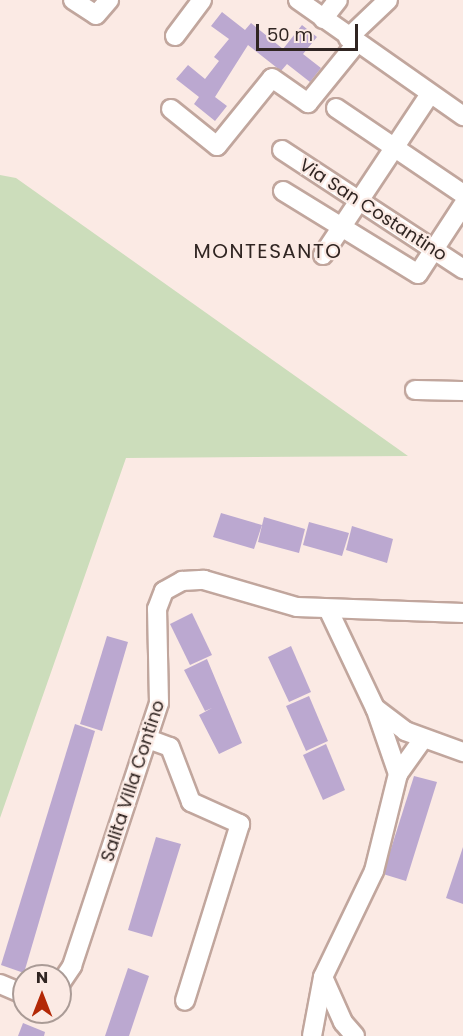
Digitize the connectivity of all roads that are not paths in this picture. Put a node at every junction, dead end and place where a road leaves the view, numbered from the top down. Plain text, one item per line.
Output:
1 (72, 0) edge
2 (109, 0) edge
3 (202, 0) edge
4 (298, 0) edge
5 (338, 0) edge
6 (388, 0) edge
7 (323, 19) junction
8 (175, 36) dead end
9 (352, 41) junction
10 (430, 94) junction
11 (336, 108) dead end
12 (171, 109) dead end
13 (463, 116) edge
14 (394, 148) junction
15 (282, 150) dead end
16 (283, 191) dead end
17 (463, 194) edge
18 (359, 201) junction
19 (463, 205) edge
20 (341, 229) junction
21 (434, 250) junction
22 (323, 255) dead end
23 (463, 269) edge
24 (415, 390) dead end
25 (463, 391) edge
26 (328, 609) junction
27 (463, 613) edge
28 (375, 708) junction
29 (148, 739) junction
30 (423, 739) junction
31 (463, 752) edge
32 (398, 774) junction
33 (72, 966) edge
34 (323, 977) junction
35 (185, 1002) dead end
36 (312, 1036) edge
37 (355, 1036) edge

1 - 2 street
3 - 8 street
4 - 7 street
5 - 7 street
6 - 9 street
7 - 9 street
9 - 10 street
9 - 12 street
10 - 13 street
10 - 14 street
11 - 14 street
14 - 17 street
14 - 18 street
15 - 18 street, Via San Costantino
16 - 20 street
18 - 20 street
18 - 21 street, Via San Costantino
19 - 21 street
20 - 21 street
20 - 22 street
21 - 23 street, Via San Costantino
24 - 25 street
26 - 27 street, Salita Villa Contino
26 - 28 street
26 - 29 street, Salita Villa Contino
28 - 30 street
28 - 32 street
29 - 33 street, Salita Villa Contino
29 - 35 street
30 - 31 street
30 - 32 street
32 - 34 street
34 - 36 street
34 - 37 street

